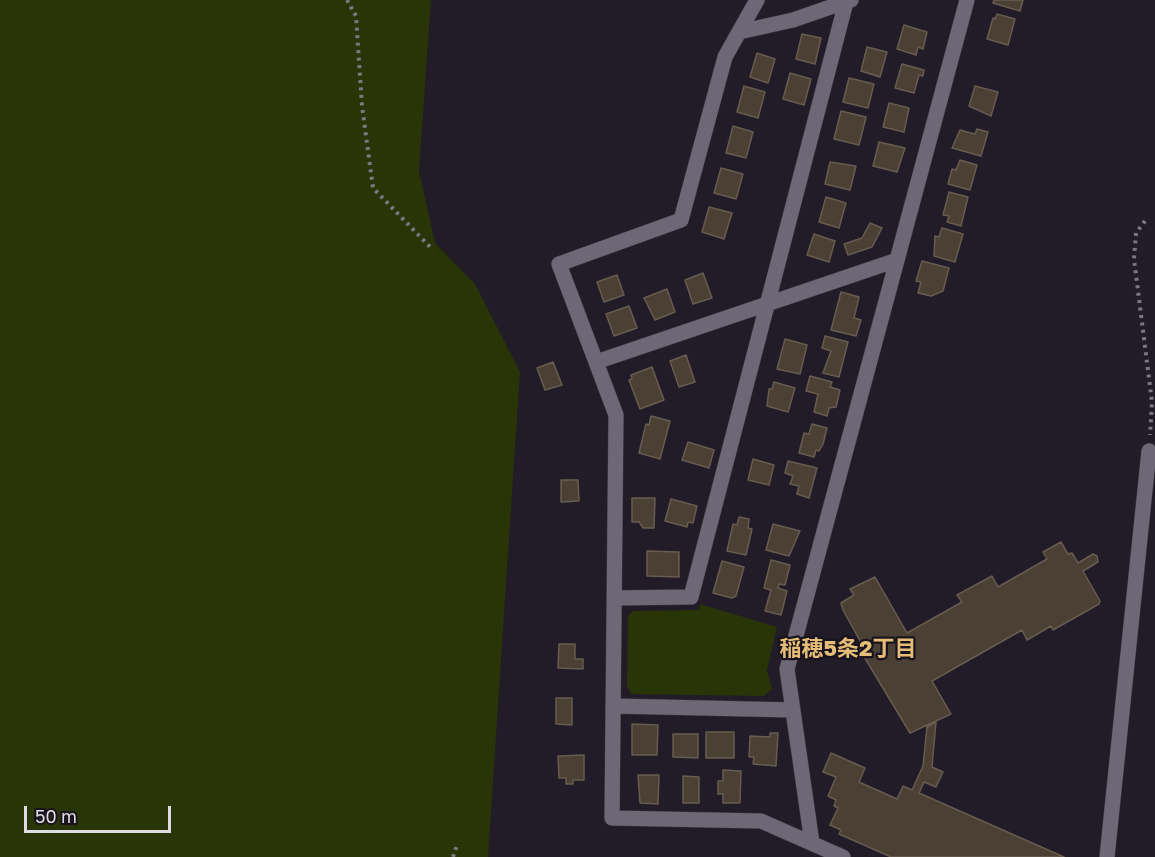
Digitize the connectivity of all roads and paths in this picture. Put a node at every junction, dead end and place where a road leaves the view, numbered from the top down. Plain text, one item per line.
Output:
1 (347, 0) edge
2 (757, 0) edge
3 (967, 0) edge
4 (848, 1) edge
5 (739, 32) junction
6 (1145, 221) dead end
7 (433, 250) dead end
8 (897, 260) junction
9 (767, 304) junction
10 (596, 362) junction
11 (1149, 451) joint
12 (614, 598) junction
13 (613, 706) junction
14 (793, 710) junction
15 (812, 843) junction
16 (457, 845) dead end
17 (453, 857) edge
18 (843, 857) edge
19 (1107, 857) edge

1 - 7 path
2 - 5 street
3 - 8 street
4 - 5 street
4 - 9 street
5 - 10 street
6 - 11 path
8 - 9 street
8 - 14 street
9 - 10 street
9 - 12 street
10 - 12 street
11 - 19 street
12 - 13 street
13 - 14 street
13 - 15 street
14 - 15 street
15 - 18 street
16 - 17 path

